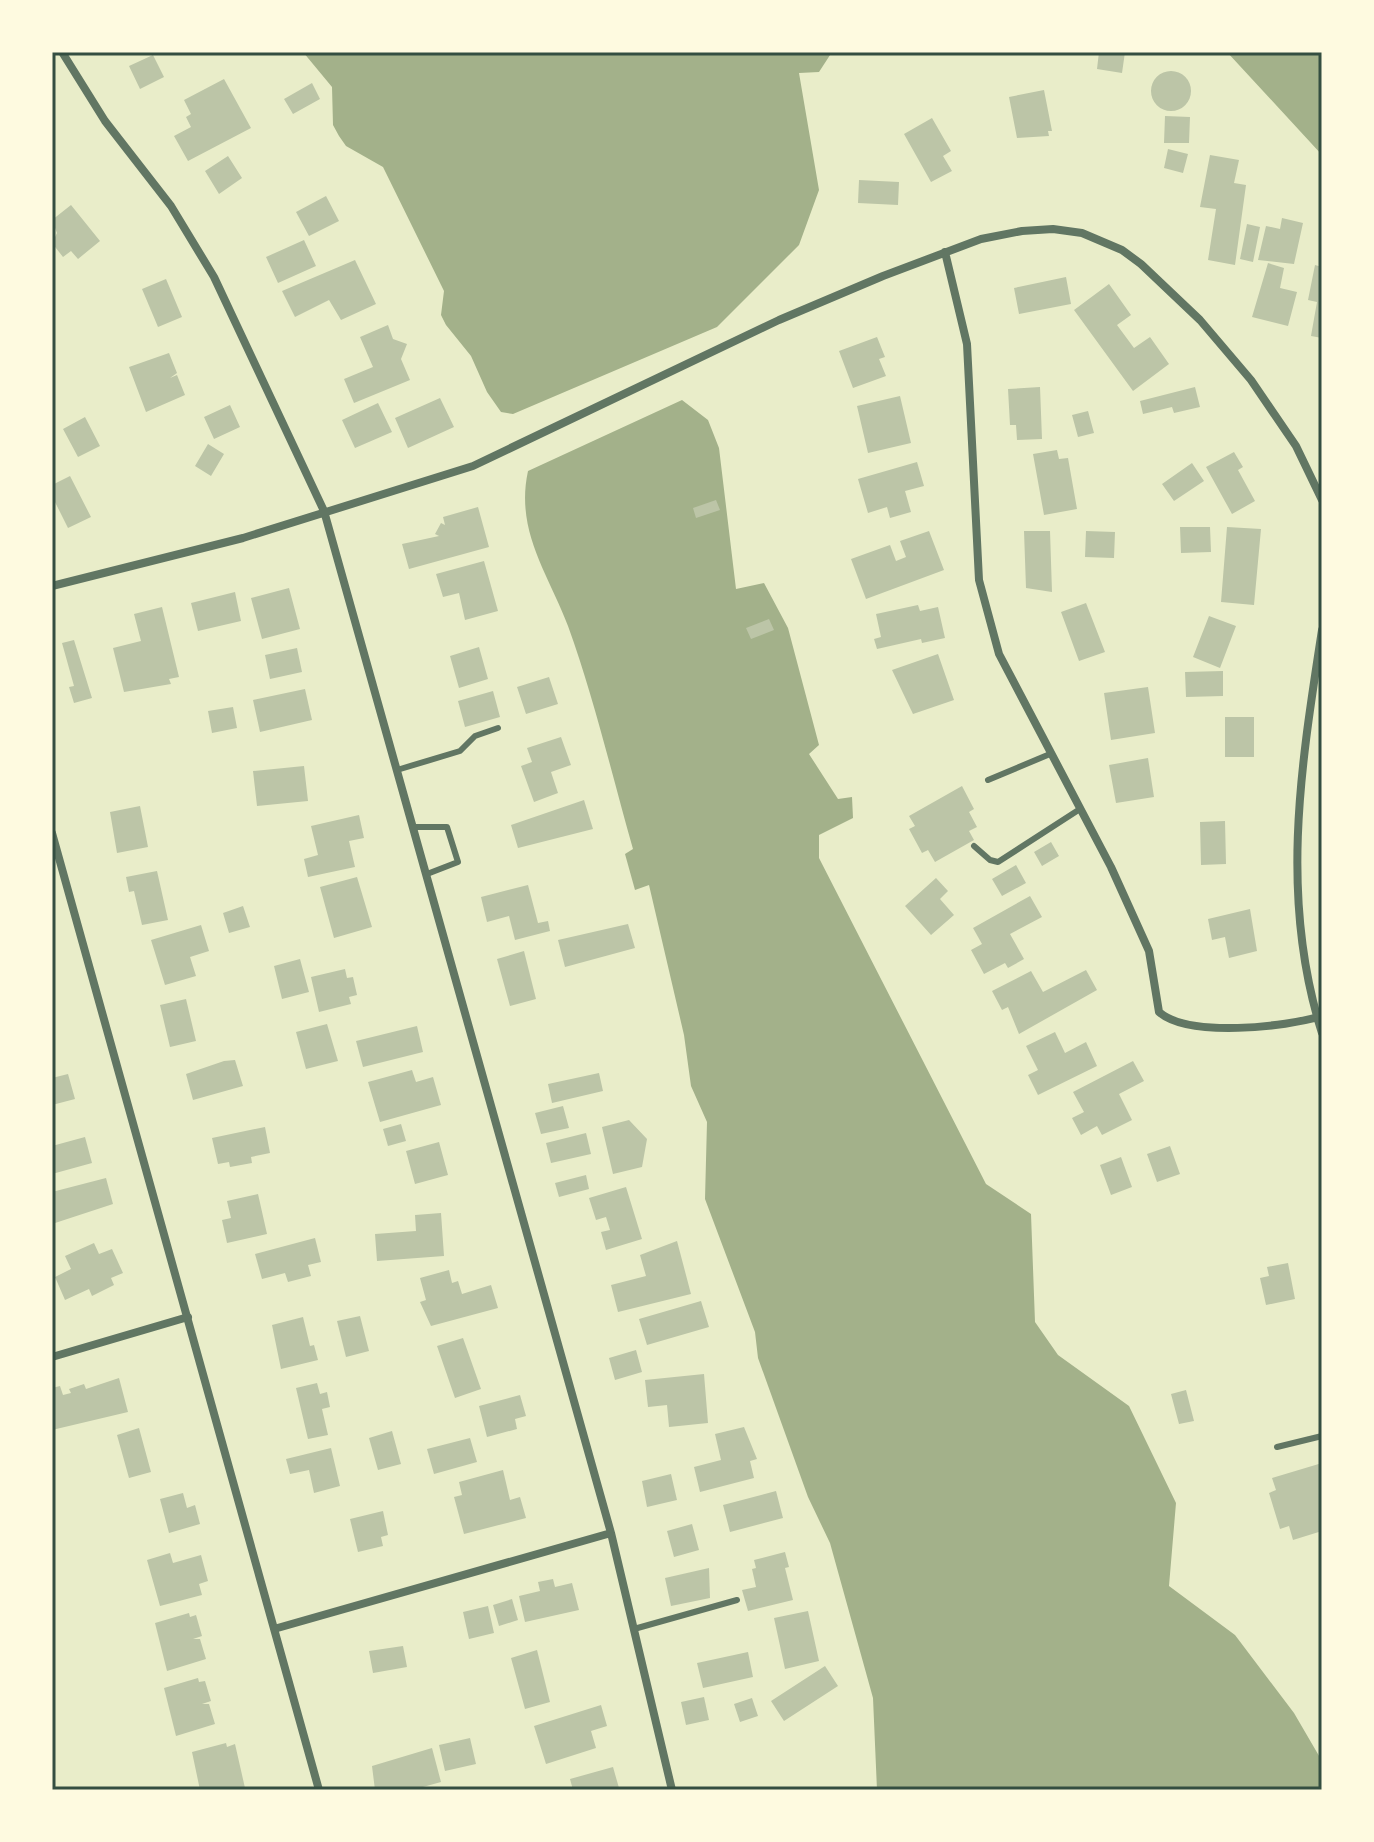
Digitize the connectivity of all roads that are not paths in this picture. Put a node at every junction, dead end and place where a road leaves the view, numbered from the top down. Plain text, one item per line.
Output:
1 (62, 52) edge
2 (945, 252) junction
3 (1321, 503) edge
4 (324, 511) junction
5 (52, 586) edge
6 (1322, 630) edge
7 (498, 728) dead end
8 (1050, 754) junction
9 (397, 770) junction
10 (988, 780) dead end
11 (1080, 809) junction
12 (413, 827) junction
13 (52, 833) edge
14 (974, 846) dead end
15 (427, 874) junction
16 (1320, 1017) edge
17 (1322, 1033) edge
18 (188, 1317) junction
19 (52, 1357) edge
20 (1322, 1436) edge
21 (1277, 1447) dead end
22 (611, 1533) junction
23 (737, 1600) dead end
24 (274, 1629) junction
25 (634, 1629) junction
26 (319, 1790) edge
27 (672, 1790) edge

1 - 4 street
2 - 3 street
2 - 4 street
2 - 8 street
4 - 5 street
4 - 9 street
6 - 16 street
7 - 9 lane
8 - 10 lane
8 - 11 street
9 - 12 street
11 - 14 lane
11 - 16 street
12 - 15 street
12 - 15 lane
13 - 18 street
15 - 22 street
16 - 17 street
18 - 19 street
18 - 24 street
20 - 21 lane
22 - 24 street
22 - 25 street
23 - 25 lane
24 - 26 street
25 - 27 street

